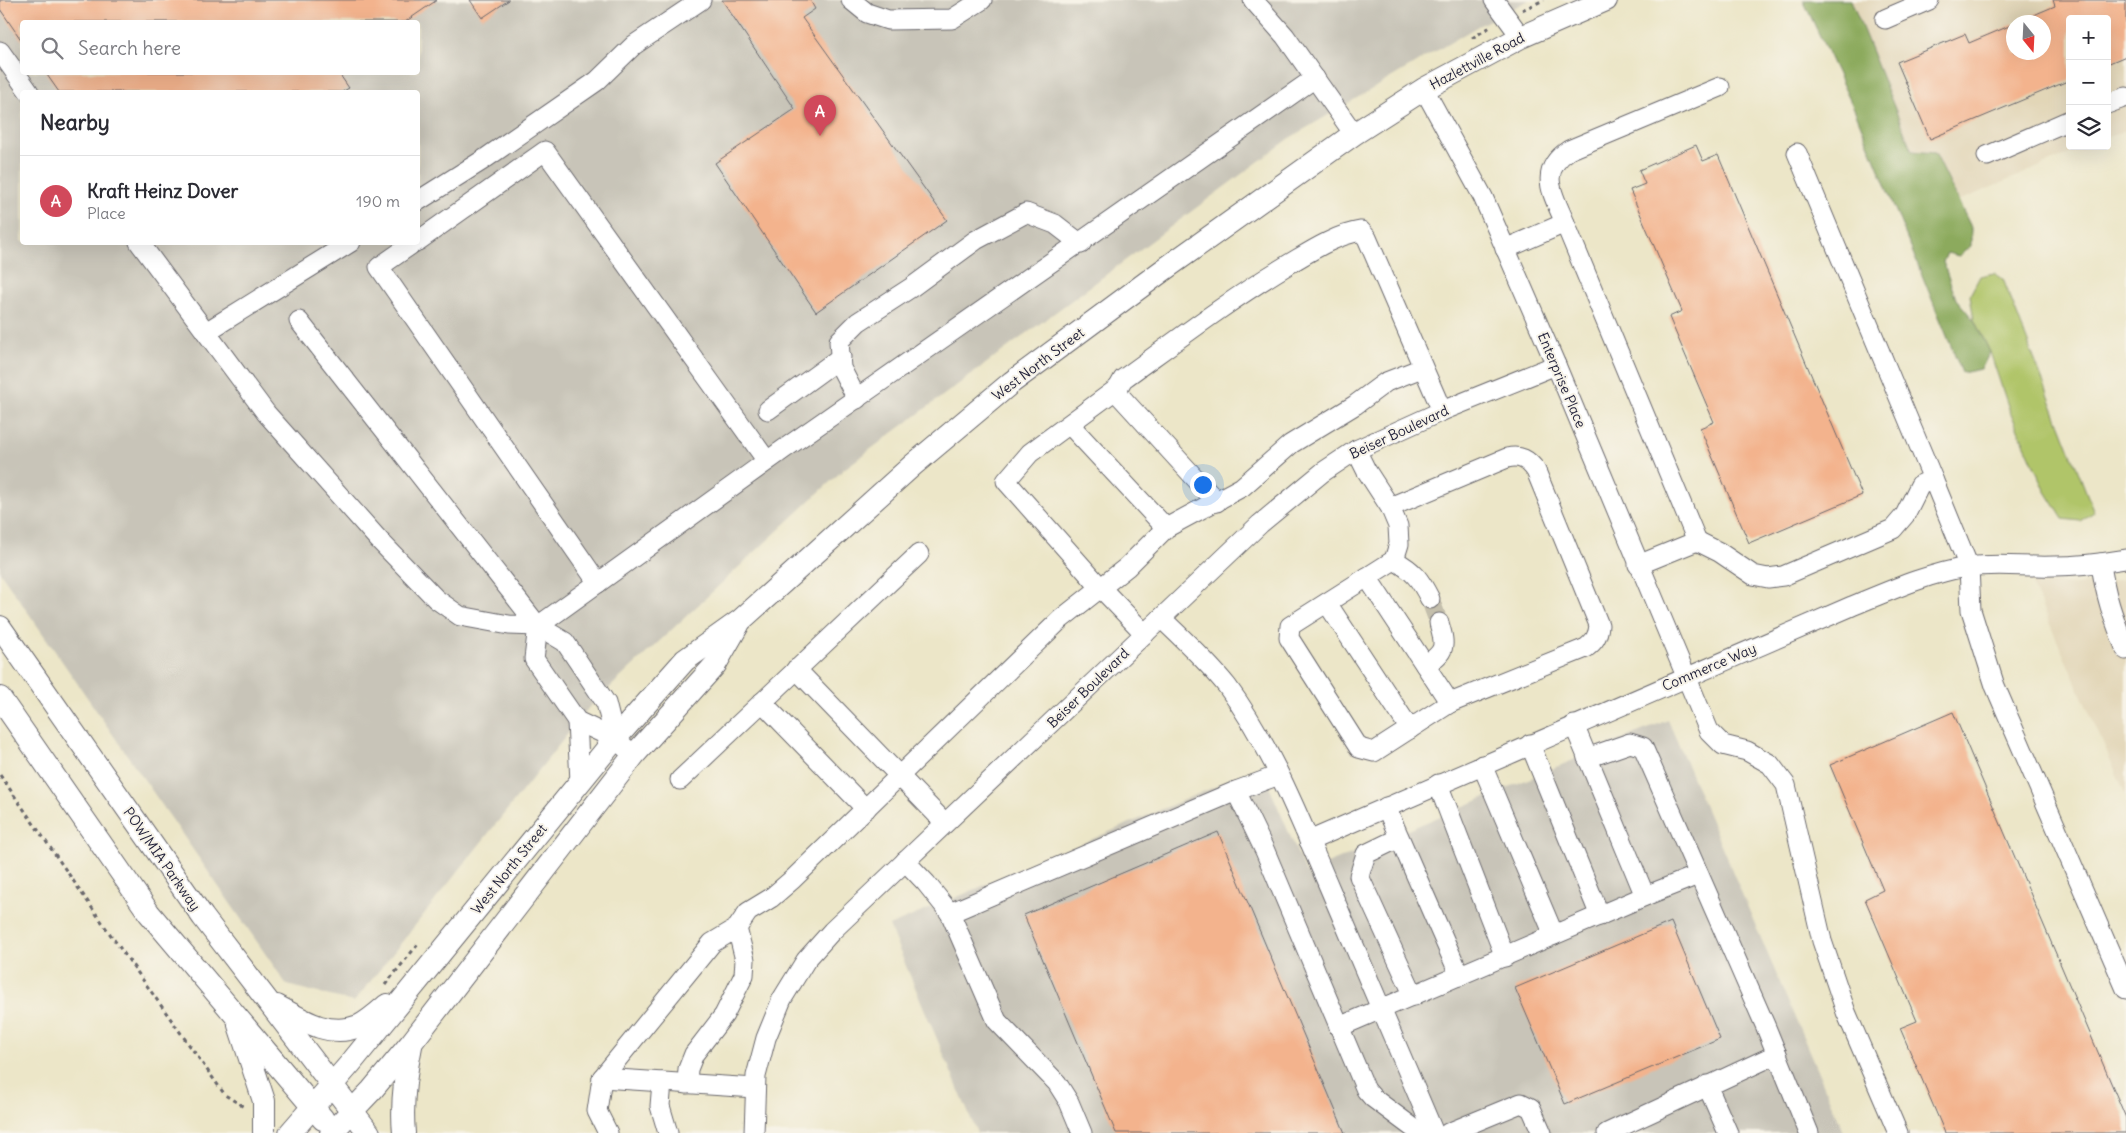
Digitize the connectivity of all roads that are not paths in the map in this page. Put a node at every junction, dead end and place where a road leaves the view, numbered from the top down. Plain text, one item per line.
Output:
1 (701, 0) edge
2 (851, 0) edge
3 (982, 0) edge
4 (1253, 0) edge
5 (1494, 0) edge
6 (1606, 0) edge
7 (1929, 0) edge
8 (1885, 19) dead end
9 (1521, 37) junction
10 (0, 51) edge
11 (1315, 78) junction
12 (1720, 87) dead end
13 (1424, 89) junction
14 (29, 90) edge
15 (2126, 96) edge
16 (2111, 102) edge
17 (2066, 122) edge
18 (1354, 134) junction
19 (1797, 153) dead end
20 (1987, 156) dead end
21 (420, 200) edge
22 (1565, 223) junction
23 (420, 239) edge
24 (1081, 244) junction
25 (141, 245) edge
26 (346, 245) edge
27 (412, 245) edge
28 (1505, 249) junction
29 (299, 321) dead end
30 (206, 332) junction
31 (840, 357) junction
32 (1556, 365) junction
33 (1422, 368) junction
34 (1118, 388) junction
35 (857, 398) junction
36 (768, 410) dead end
37 (1442, 411) junction
38 (1070, 425) junction
39 (1356, 450) junction
40 (767, 461) junction
41 (1933, 479) junction
42 (1217, 502) junction
43 (1390, 507) junction
44 (1166, 528) junction
45 (1697, 541) junction
46 (919, 554) dead end
47 (2126, 559) edge
48 (1394, 560) junction
49 (2101, 563) junction
50 (1638, 565) junction
51 (1968, 567) junction
52 (1367, 577) junction
53 (598, 583) junction
54 (1100, 587) junction
55 (1430, 599) tunnel mouth
56 (1327, 603) junction
57 (1161, 618) junction
58 (741, 620) junction
59 (1439, 624) tunnel mouth
60 (538, 626) junction
61 (0, 628) edge
62 (1144, 634) junction
63 (2125, 643) edge
64 (1425, 665) junction
65 (796, 669) junction
66 (1687, 676) junction
67 (0, 698) edge
68 (762, 702) junction
69 (1450, 703) junction
70 (577, 720) junction
71 (1574, 725) junction
72 (1410, 729) junction
73 (615, 739) junction
74 (1530, 744) junction
75 (634, 755) junction
76 (1588, 758) junction
77 (1482, 765) junction
78 (1279, 775) junction
79 (900, 776) junction
80 (680, 780) dead end
81 (580, 782) junction
82 (1438, 784) junction
83 (1236, 791) junction
84 (1386, 807) junction
85 (866, 809) junction
86 (945, 823) junction
87 (1399, 838) junction
88 (1309, 840) junction
89 (905, 862) junction
90 (1698, 874) junction
91 (1645, 896) junction
92 (950, 913) junction
93 (1600, 916) junction
94 (737, 928) junction
95 (1554, 935) junction
96 (1505, 957) junction
97 (1460, 976) junction
98 (418, 981) junction
99 (2126, 989) edge
100 (1414, 996) junction
101 (267, 1000) junction
102 (1382, 1010) junction
103 (234, 1012) junction
104 (1340, 1027) junction
105 (412, 1042) junction
106 (1776, 1054) junction
107 (602, 1078) junction
108 (662, 1082) junction
109 (333, 1084) junction
110 (686, 1084) junction
111 (1707, 1085) junction
112 (755, 1088) junction
113 (314, 1106) junction
114 (353, 1110) junction
115 (333, 1132) edge
116 (264, 1133) edge
117 (290, 1133) edge
118 (369, 1133) edge
119 (404, 1133) edge
120 (608, 1133) edge
121 (668, 1133) edge
122 (754, 1133) edge
123 (1082, 1133) edge
124 (1424, 1133) edge
125 (1434, 1133) edge
126 (1448, 1133) edge
127 (1542, 1133) edge
128 (1607, 1133) edge
129 (1728, 1133) edge
130 (1809, 1133) edge
131 (1898, 1133) edge

1 - 21 street
2 - 3 street
4 - 11 street
5 - 9 street
6 - 9 main road, Hazlettville Road
7 - 8 street
9 - 13 main road, Hazlettville Road
10 - 14 street
11 - 18 street
11 - 24 street
12 - 22 street
13 - 18 main road, Hazlettville Road
13 - 28 street, Enterprise Place
15 - 16 street
17 - 20 street
18 - 58 main road, West North Street
19 - 41 street
22 - 28 street
22 - 45 street
23 - 40 street
24 - 31 street
24 - 35 street
25 - 30 street
26 - 30 street
27 - 53 street
28 - 32 street, Enterprise Place
29 - 60 street
30 - 60 street
31 - 35 street
31 - 36 street
32 - 37 street, Beiser Boulevard
32 - 50 street, Enterprise Place
33 - 34 street
33 - 37 street
33 - 42 street
34 - 38 street
34 - 42 street
35 - 40 street
37 - 39 street, Beiser Boulevard
38 - 44 street
38 - 54 street
39 - 43 street
39 - 57 street, Beiser Boulevard
40 - 53 street
41 - 45 street
41 - 51 street
42 - 44 street
43 - 48 street
43 - 69 street
44 - 54 street
45 - 50 street
46 - 65 street
47 - 49 street, Commerce Way
48 - 52 street
48 - 55 street
49 - 51 street, Commerce Way
49 - 63 street
50 - 66 street, Enterprise Place
51 - 66 street, Commerce Way
51 - 99 street
52 - 56 street
52 - 64 street
53 - 60 street
54 - 62 street
54 - 79 street
56 - 72 street
56 - 72 street
57 - 62 street, Beiser Boulevard
57 - 78 street
58 - 73 main road, West North Street
58 - 75 main road, West North Street
59 - 64 street
60 - 70 street
60 - 73 street
61 - 101 main road, POW/MIA Parkway
62 - 86 street, Beiser Boulevard
64 - 69 street
65 - 68 street
65 - 79 street
66 - 71 street, Commerce Way
66 - 131 street, Enterprise Place
67 - 103 main road
68 - 80 street
68 - 85 street
69 - 72 street
70 - 73 street
70 - 81 street
71 - 74 street, Commerce Way
71 - 76 street
73 - 75 street
73 - 81 main road, West North Street
74 - 77 street, Commerce Way
74 - 93 street
75 - 105 main road, West North Street
76 - 90 street
76 - 91 street
77 - 82 street, Commerce Way
77 - 95 street
78 - 83 street
78 - 88 street
79 - 85 street
79 - 86 street
81 - 98 main road, West North Street
82 - 84 street, Commerce Way
82 - 96 street
83 - 92 street
83 - 104 street
84 - 87 street
84 - 88 street, Commerce Way
85 - 94 street
86 - 89 street, Beiser Boulevard
87 - 97 street
87 - 100 street
88 - 102 street
89 - 92 street
89 - 112 street, Beiser Boulevard
90 - 91 street
90 - 106 street
91 - 93 street
92 - 123 street
93 - 95 street
94 - 107 street
94 - 110 street
95 - 96 street
96 - 97 street
97 - 100 street
98 - 101 main road
98 - 109 main road, West North Street
100 - 102 street
101 - 109 main road, POW/MIA Parkway
102 - 104 street
102 - 125 street
103 - 113 main road
103 - 116 main road
104 - 124 street
105 - 114 main road, West North Street
105 - 119 main road
106 - 111 street
106 - 130 street
107 - 108 street
107 - 120 street
108 - 110 street
108 - 121 street
109 - 113 main road, West North Street
109 - 114 main road, POW/MIA Parkway
110 - 112 street
111 - 128 street
111 - 129 street
112 - 122 street, Beiser Boulevard
113 - 115 main road
113 - 117 main road, West North Street
114 - 115 main road, West North Street
114 - 118 main road, POW/MIA Parkway
126 - 127 street

